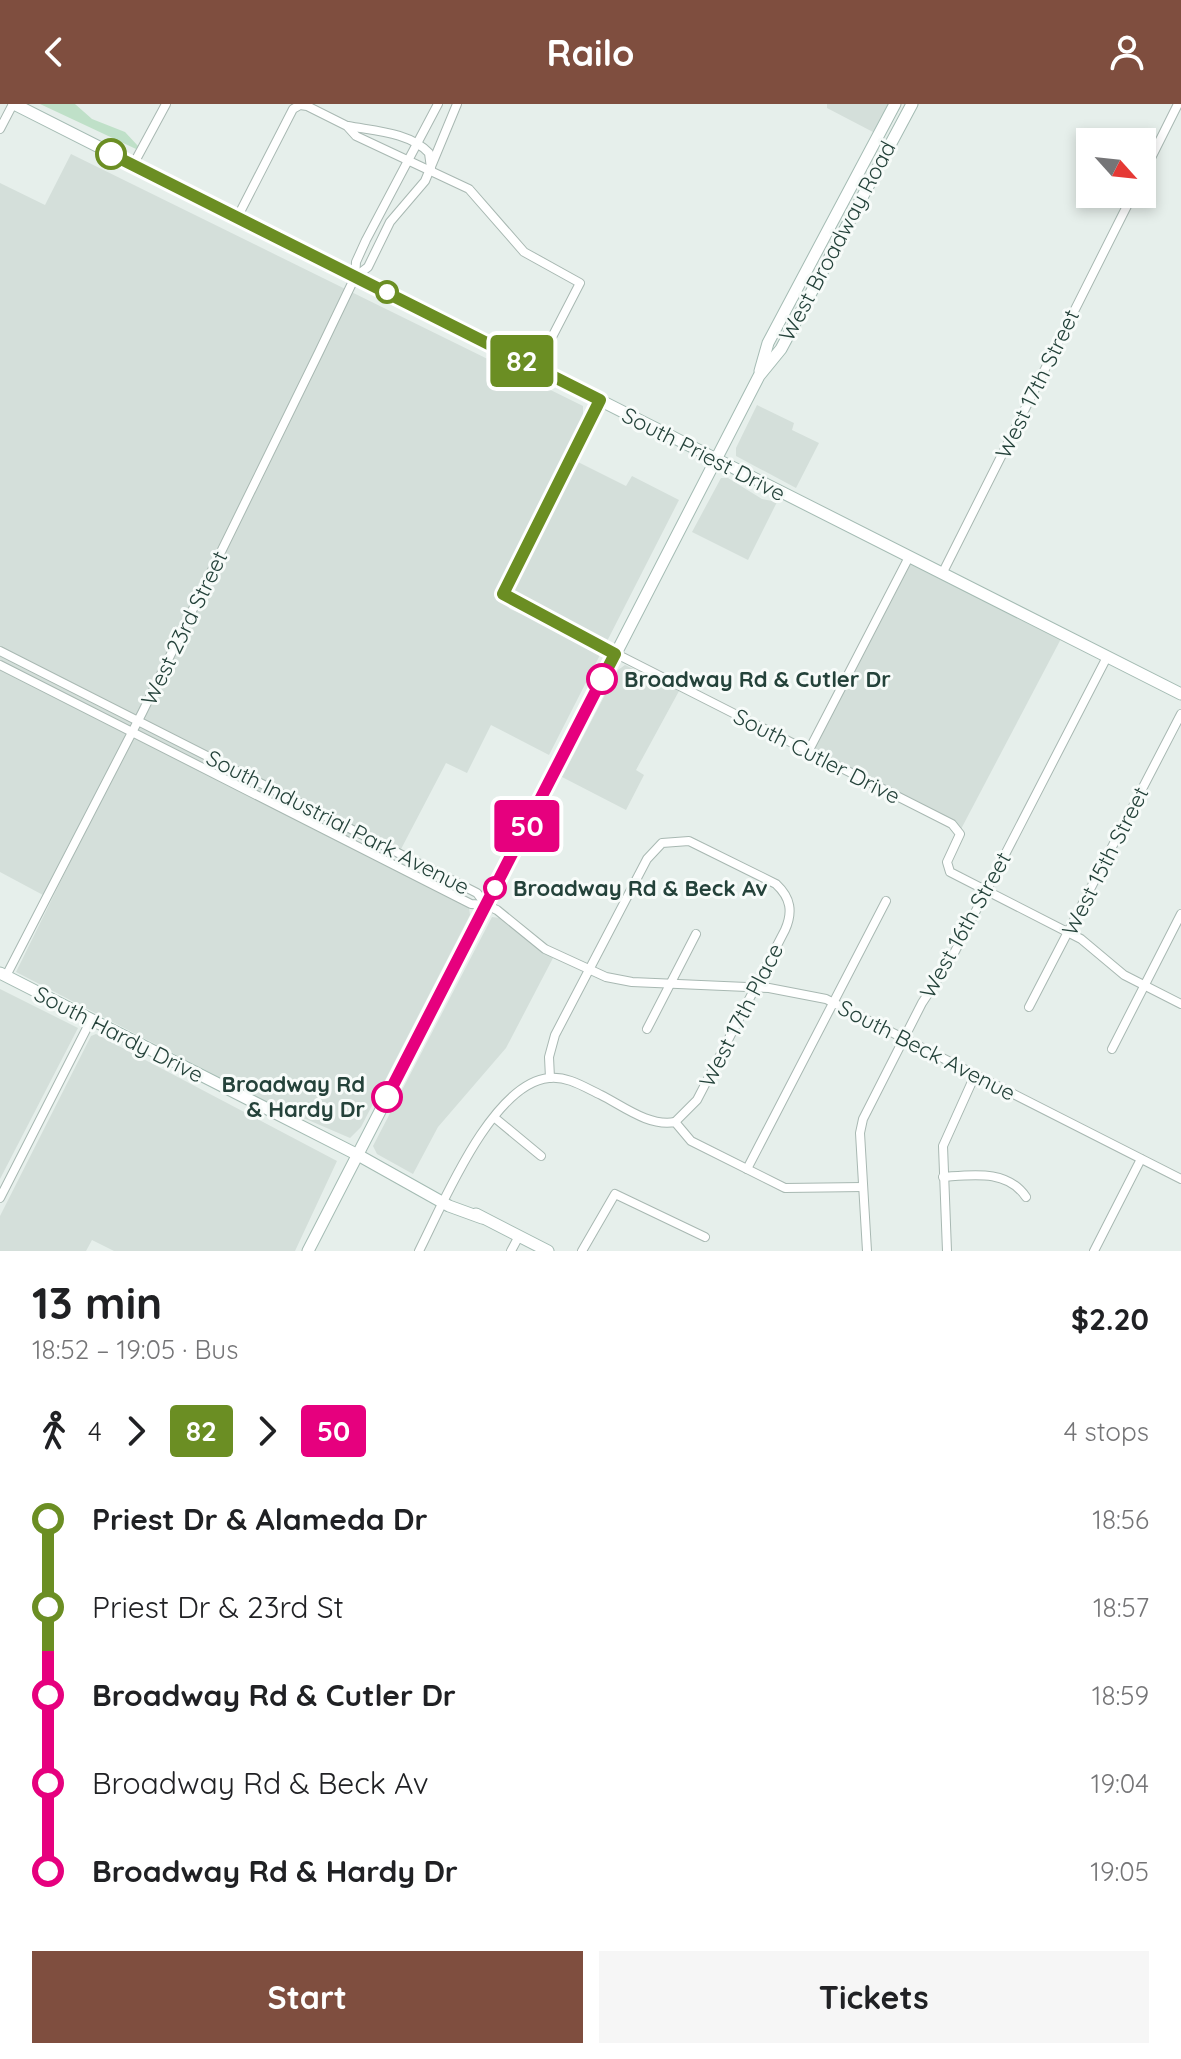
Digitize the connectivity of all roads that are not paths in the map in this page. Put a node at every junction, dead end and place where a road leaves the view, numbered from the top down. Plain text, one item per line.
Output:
1 (14, 104) edge
2 (166, 104) edge
3 (438, 104) edge
4 (455, 104) edge
5 (895, 104) edge
6 (912, 104) edge
7 (1178, 104) edge
8 (347, 126) junction
9 (0, 129) edge
10 (417, 144) junction
11 (1156, 148) edge
12 (408, 161) junction
13 (133, 165) junction
14 (431, 169) junction
15 (1126, 208) edge
16 (237, 218) junction
17 (355, 277) junction
18 (536, 368) junction
19 (759, 376) junction
20 (600, 400) junction
21 (716, 459) junction
22 (909, 557) junction
23 (942, 574) junction
24 (0, 651) edge
25 (615, 654) junction
26 (1107, 657) junction
27 (0, 665) edge
28 (1181, 694) edge
29 (1181, 714) edge
30 (138, 721) junction
31 (132, 732) junction
32 (808, 752) junction
33 (986, 891) junction
34 (886, 901) dead end
35 (486, 905) junction
36 (1181, 914) edge
37 (1068, 933) junction
38 (696, 934) dead end
39 (589, 971) junction
40 (3, 975) edge
41 (670, 984) junction
42 (756, 986) junction
43 (1144, 986) junction
44 (834, 1002) junction
45 (1181, 1004) edge
46 (1029, 1007) dead end
47 (91, 1020) junction
48 (647, 1029) dead end
49 (903, 1039) junction
50 (1112, 1049) dead end
51 (975, 1075) junction
52 (550, 1078) junction
53 (495, 1118) junction
54 (675, 1122) junction
55 (358, 1155) junction
56 (541, 1156) dead end
57 (1141, 1159) junction
58 (747, 1169) junction
59 (943, 1177) junction
60 (1181, 1179) edge
61 (863, 1187) junction
62 (1026, 1197) dead end
63 (0, 1198) edge
64 (444, 1199) junction
65 (519, 1236) junction
66 (705, 1237) dead end
67 (308, 1251) edge
68 (419, 1251) edge
69 (511, 1251) edge
70 (548, 1251) edge
71 (582, 1251) edge
72 (867, 1251) edge
73 (947, 1251) edge
74 (1094, 1251) edge

1 - 9 street
1 - 13 main road, South Priest Drive
2 - 13 street
3 - 10 street
4 - 14 street
5 - 19 main road, West Broadway Road
6 - 19 main road, West Broadway Road
7 - 11 street
8 - 10 street
8 - 12 street
8 - 16 street
10 - 12 street
10 - 14 street
12 - 14 street
12 - 17 street
13 - 16 main road, South Priest Drive
14 - 17 street
14 - 18 street
15 - 23 street, West 17th Street
16 - 17 main road, South Priest Drive
17 - 18 main road, South Priest Drive
17 - 30 street, West 23rd Street
18 - 20 main road, South Priest Drive
19 - 21 main road, West Broadway Road
20 - 21 main road, South Priest Drive
20 - 25 street, South Cutler Drive
21 - 22 main road, South Priest Drive
21 - 25 main road, West Broadway Road
22 - 23 main road, South Priest Drive
22 - 32 street
23 - 26 main road, South Priest Drive
24 - 30 street, South Industrial Park Avenue
25 - 32 street, South Cutler Drive
25 - 35 main road, West Broadway Road
26 - 28 main road, South Priest Drive
26 - 33 street, West 16th Street
27 - 31 street, South Industrial Park Avenue
29 - 37 street, West 15th Street
30 - 31 street, West 23rd Street
30 - 35 street, South Industrial Park Avenue
31 - 35 street, South Industrial Park Avenue
31 - 40 street, West 23rd Street
32 - 33 street, South Cutler Drive
33 - 37 street
33 - 49 street, West 16th Street
34 - 44 street
35 - 39 street, South Beck Avenue
35 - 55 main road, West Broadway Road
36 - 43 street
37 - 43 street
37 - 46 street, West 15th Street
38 - 41 street
39 - 41 street, South Beck Avenue
39 - 42 street, West 17th Place
39 - 52 street
40 - 47 main road, South Hardy Drive
41 - 42 street, South Beck Avenue
41 - 48 street
42 - 44 street, South Beck Avenue
42 - 54 street, West 17th Place
43 - 45 street
43 - 50 street
44 - 49 street, South Beck Avenue
44 - 58 street
47 - 55 main road, South Hardy Drive
47 - 63 street
49 - 51 street, South Beck Avenue
49 - 61 street, West 16th Street
51 - 57 street, South Beck Avenue
51 - 59 street
52 - 53 street
52 - 54 street
53 - 56 street
53 - 64 street
54 - 58 street
55 - 64 main road, South Hardy Drive
55 - 67 main road, West Broadway Road
57 - 60 street, South Beck Avenue
57 - 74 street
58 - 61 street
59 - 62 street
59 - 73 street
61 - 72 street, West 16th Street
64 - 65 main road, South Hardy Drive
64 - 68 street
65 - 69 street
65 - 70 main road, South Hardy Drive
66 - 71 street

